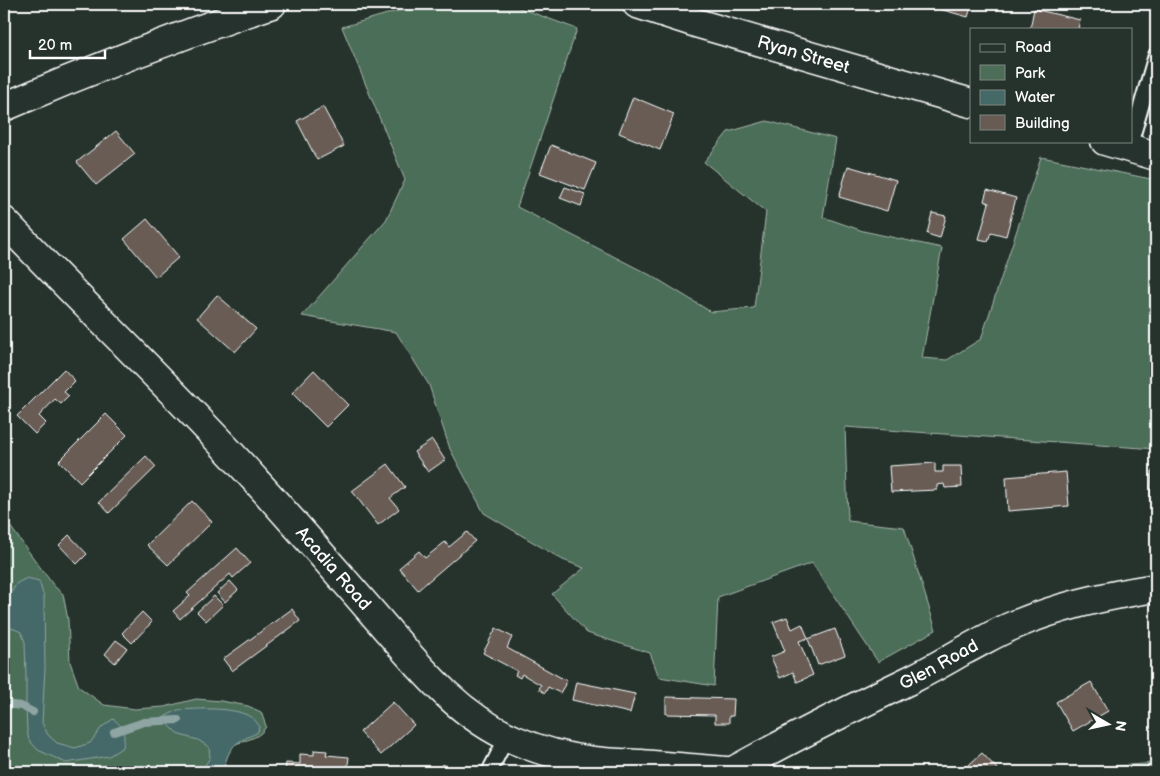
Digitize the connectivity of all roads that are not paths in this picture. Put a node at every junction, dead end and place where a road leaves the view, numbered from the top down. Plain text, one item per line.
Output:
1 (272, 4) edge
2 (637, 4) edge
3 (1156, 55) edge
4 (970, 103) edge
5 (4, 106) edge
6 (1132, 110) edge
7 (1117, 145) edge
8 (1156, 156) edge
9 (4, 221) edge
10 (1156, 588) edge
11 (507, 737) junction
12 (488, 772) edge
13 (734, 772) edge

1 - 5 street
2 - 4 street, Ryan Street
3 - 6 lane
7 - 8 street
9 - 11 street, Acadia Road
10 - 13 street, Glen Road
11 - 12 lane
11 - 13 street, Acadia Road

